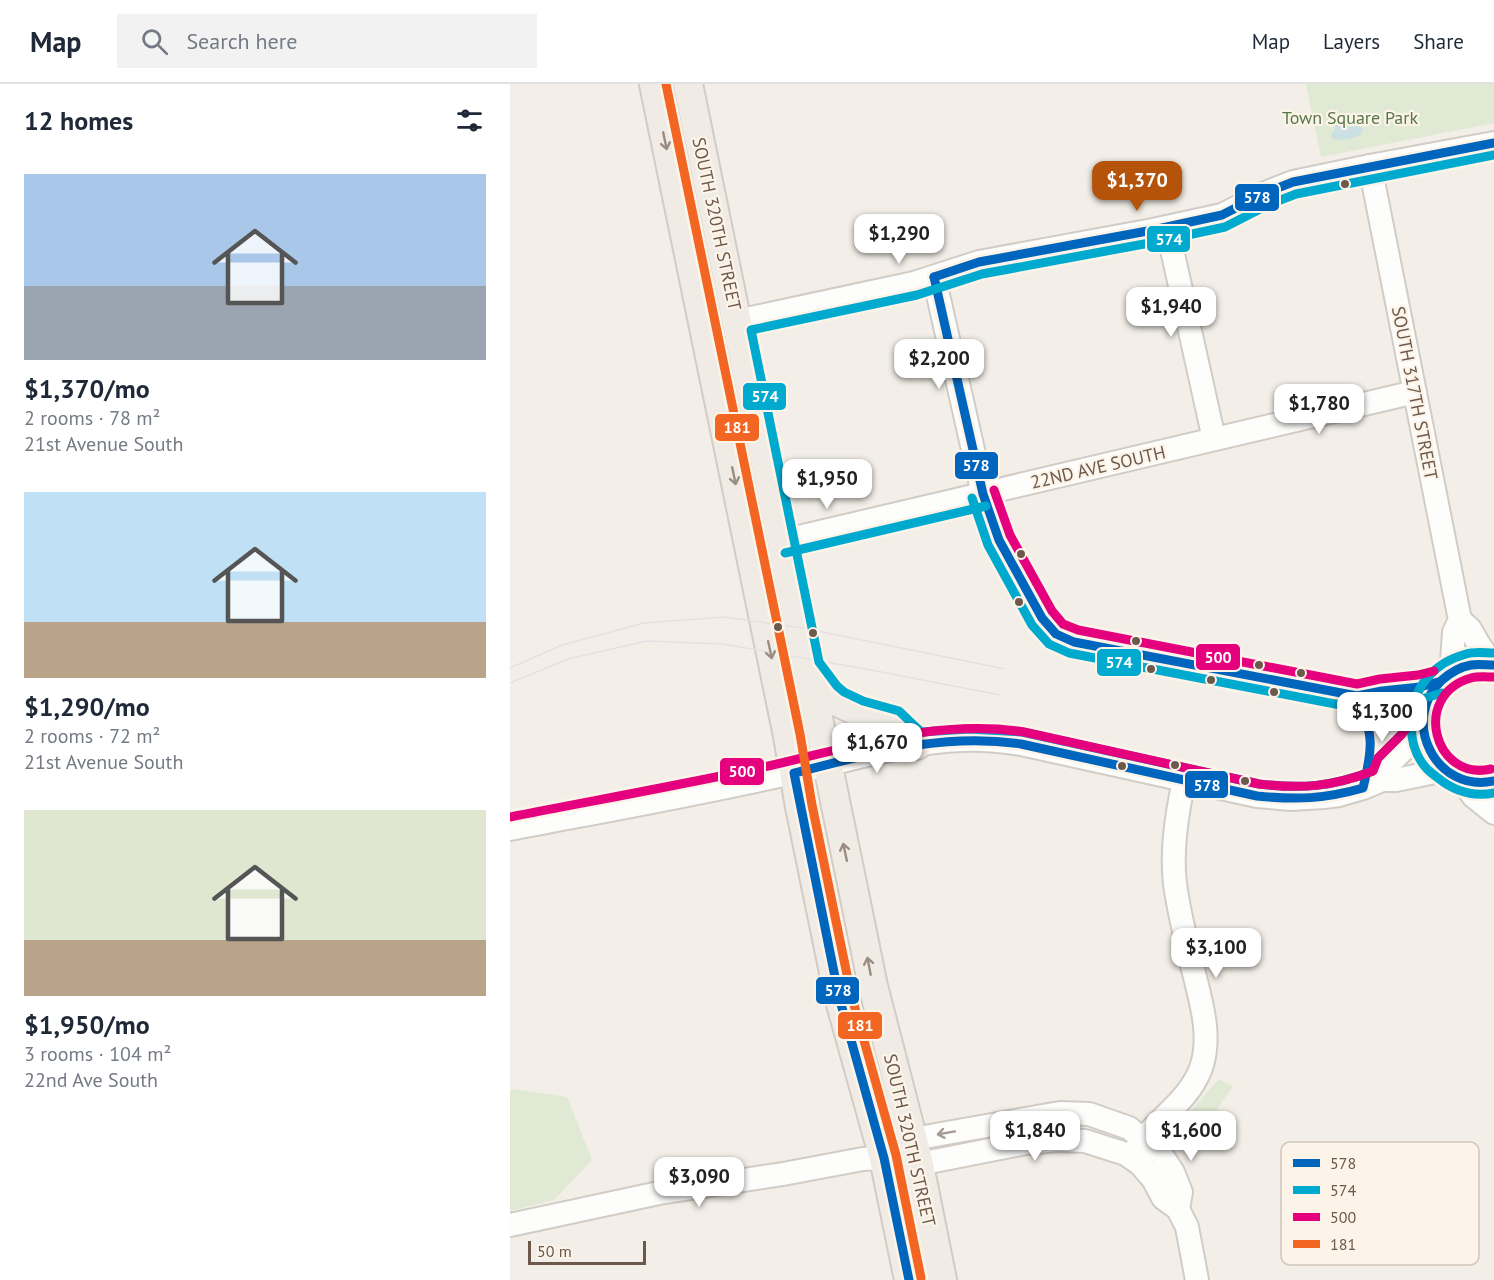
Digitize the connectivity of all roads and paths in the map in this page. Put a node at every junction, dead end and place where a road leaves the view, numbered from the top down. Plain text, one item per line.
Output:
1 (654, 84) edge
2 (688, 84) edge
3 (1494, 143) edge
4 (1370, 166) junction
5 (673, 180) junction
6 (1167, 227) junction
7 (934, 277) junction
8 (737, 321) junction
9 (708, 349) junction
10 (1415, 392) junction
11 (1214, 440) junction
12 (983, 494) junction
13 (774, 503) junction
14 (782, 541) junction
15 (1460, 620) junction
16 (1493, 665) edge
17 (808, 668) junction
18 (1447, 675) junction
19 (1422, 727) junction
20 (917, 745) junction
21 (828, 765) junction
22 (794, 773) junction
23 (1453, 775) junction
24 (1184, 780) junction
25 (1382, 780) junction
26 (1494, 781) edge
27 (1494, 813) edge
28 (510, 829) edge
29 (1144, 1138) junction
30 (916, 1151) junction
31 (884, 1158) junction
32 (1130, 1158) junction
33 (1178, 1209) junction
34 (510, 1226) edge
35 (909, 1280) edge
36 (942, 1280) edge
37 (1197, 1280) edge

1 -> 5 main road, SOUTH 320TH STREET
2 - 8 main road, SOUTH 320TH STREET
3 - 4 street
4 - 6 street
4 - 10 street, SOUTH 317TH STREET
5 - 8 main road
5 - 9 main road, SOUTH 320TH STREET
6 - 7 street
6 - 11 street
7 - 8 street
7 - 12 street
8 - 13 main road, SOUTH 320TH STREET
9 - 13 main road
9 -> 22 main road, SOUTH 320TH STREET
10 - 11 street, 22ND AVE SOUTH
10 - 15 street, SOUTH 317TH STREET
11 - 12 street, 22ND AVE SOUTH
12 - 14 street, 22ND AVE SOUTH
13 - 14 main road, SOUTH 320TH STREET
14 - 17 main road, SOUTH 320TH STREET
15 - 16 street, SOUTH 317TH STREET
15 - 18 street, SOUTH 317TH STREET
16 - 18 street
17 - 20 main road
17 - 21 main road, SOUTH 320TH STREET
18 - 19 street
19 - 23 street
19 - 25 street
20 - 21 street
20 - 24 street
21 - 22 street
30 -> 21 main road, SOUTH 320TH STREET
22 - 28 street
22 - 31 main road, SOUTH 320TH STREET
23 - 25 street
23 - 26 street
23 - 27 street
24 - 25 street
24 - 29 street
29 -> 30 street
29 - 32 street
29 - 33 street
30 - 31 street
30 - 32 street
30 - 36 main road, SOUTH 320TH STREET
31 - 34 street
31 - 35 main road, SOUTH 320TH STREET
32 - 33 street
33 - 37 street

